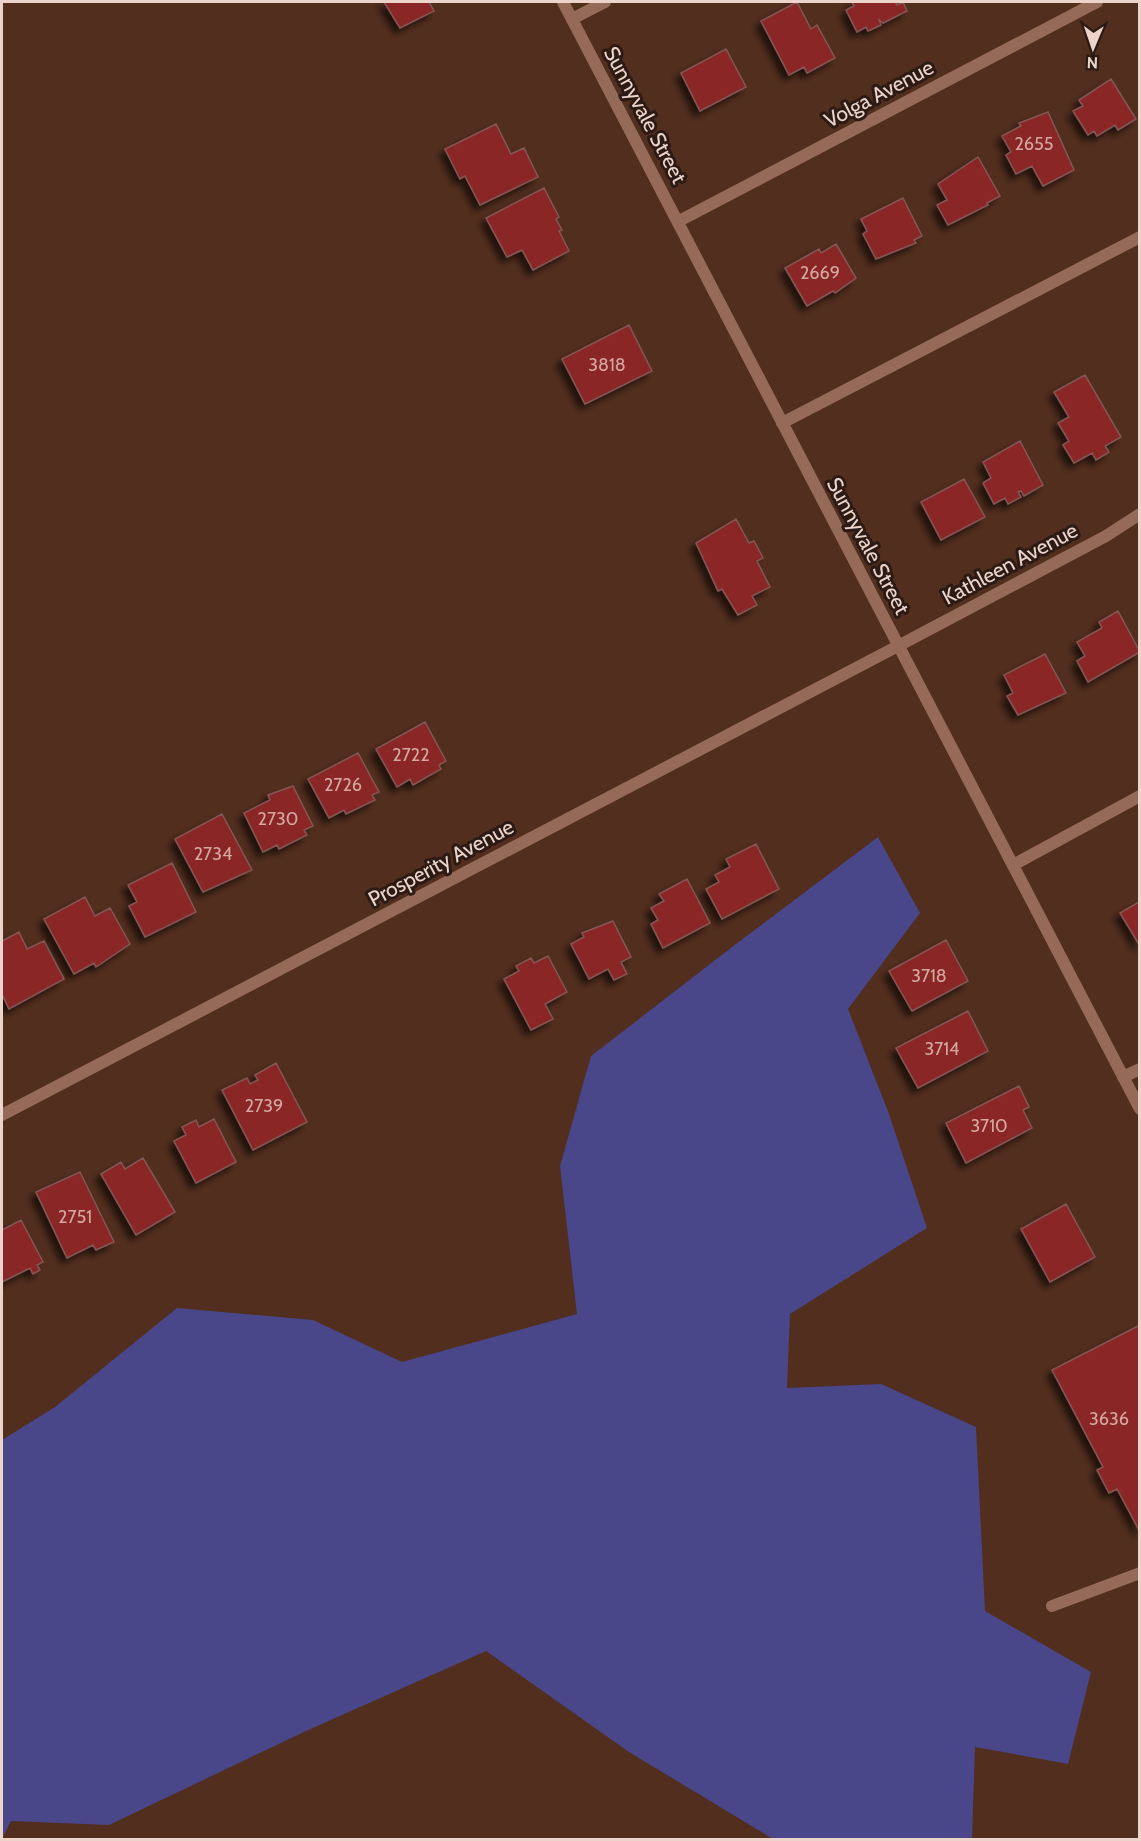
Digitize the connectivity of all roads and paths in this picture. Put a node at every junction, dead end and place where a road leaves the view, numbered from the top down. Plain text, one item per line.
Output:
1 (563, 2) edge
2 (605, 2) edge
3 (1097, 2) edge
4 (572, 19) junction
5 (679, 221) junction
6 (1140, 237) edge
7 (782, 423) junction
8 (1140, 514) edge
9 (898, 646) junction
10 (1140, 796) edge
11 (1013, 865) junction
12 (1140, 1069) edge
13 (1123, 1077) junction
14 (1140, 1109) edge
15 (2, 1115) edge
16 (1140, 1573) edge
17 (1052, 1606) dead end

1 - 4 street, Sunnyvale Street
2 - 4 street
3 - 5 street, Volga Avenue
4 - 5 street, Sunnyvale Street
5 - 7 street, Sunnyvale Street
6 - 7 street
7 - 9 street, Sunnyvale Street
8 - 9 street, Kathleen Avenue
9 - 11 street, Sunnyvale Street
9 - 15 street, Prosperity Avenue
10 - 11 street
11 - 13 street, Sunnyvale Street
12 - 13 street
13 - 14 street, Sunnyvale Street
16 - 17 street

